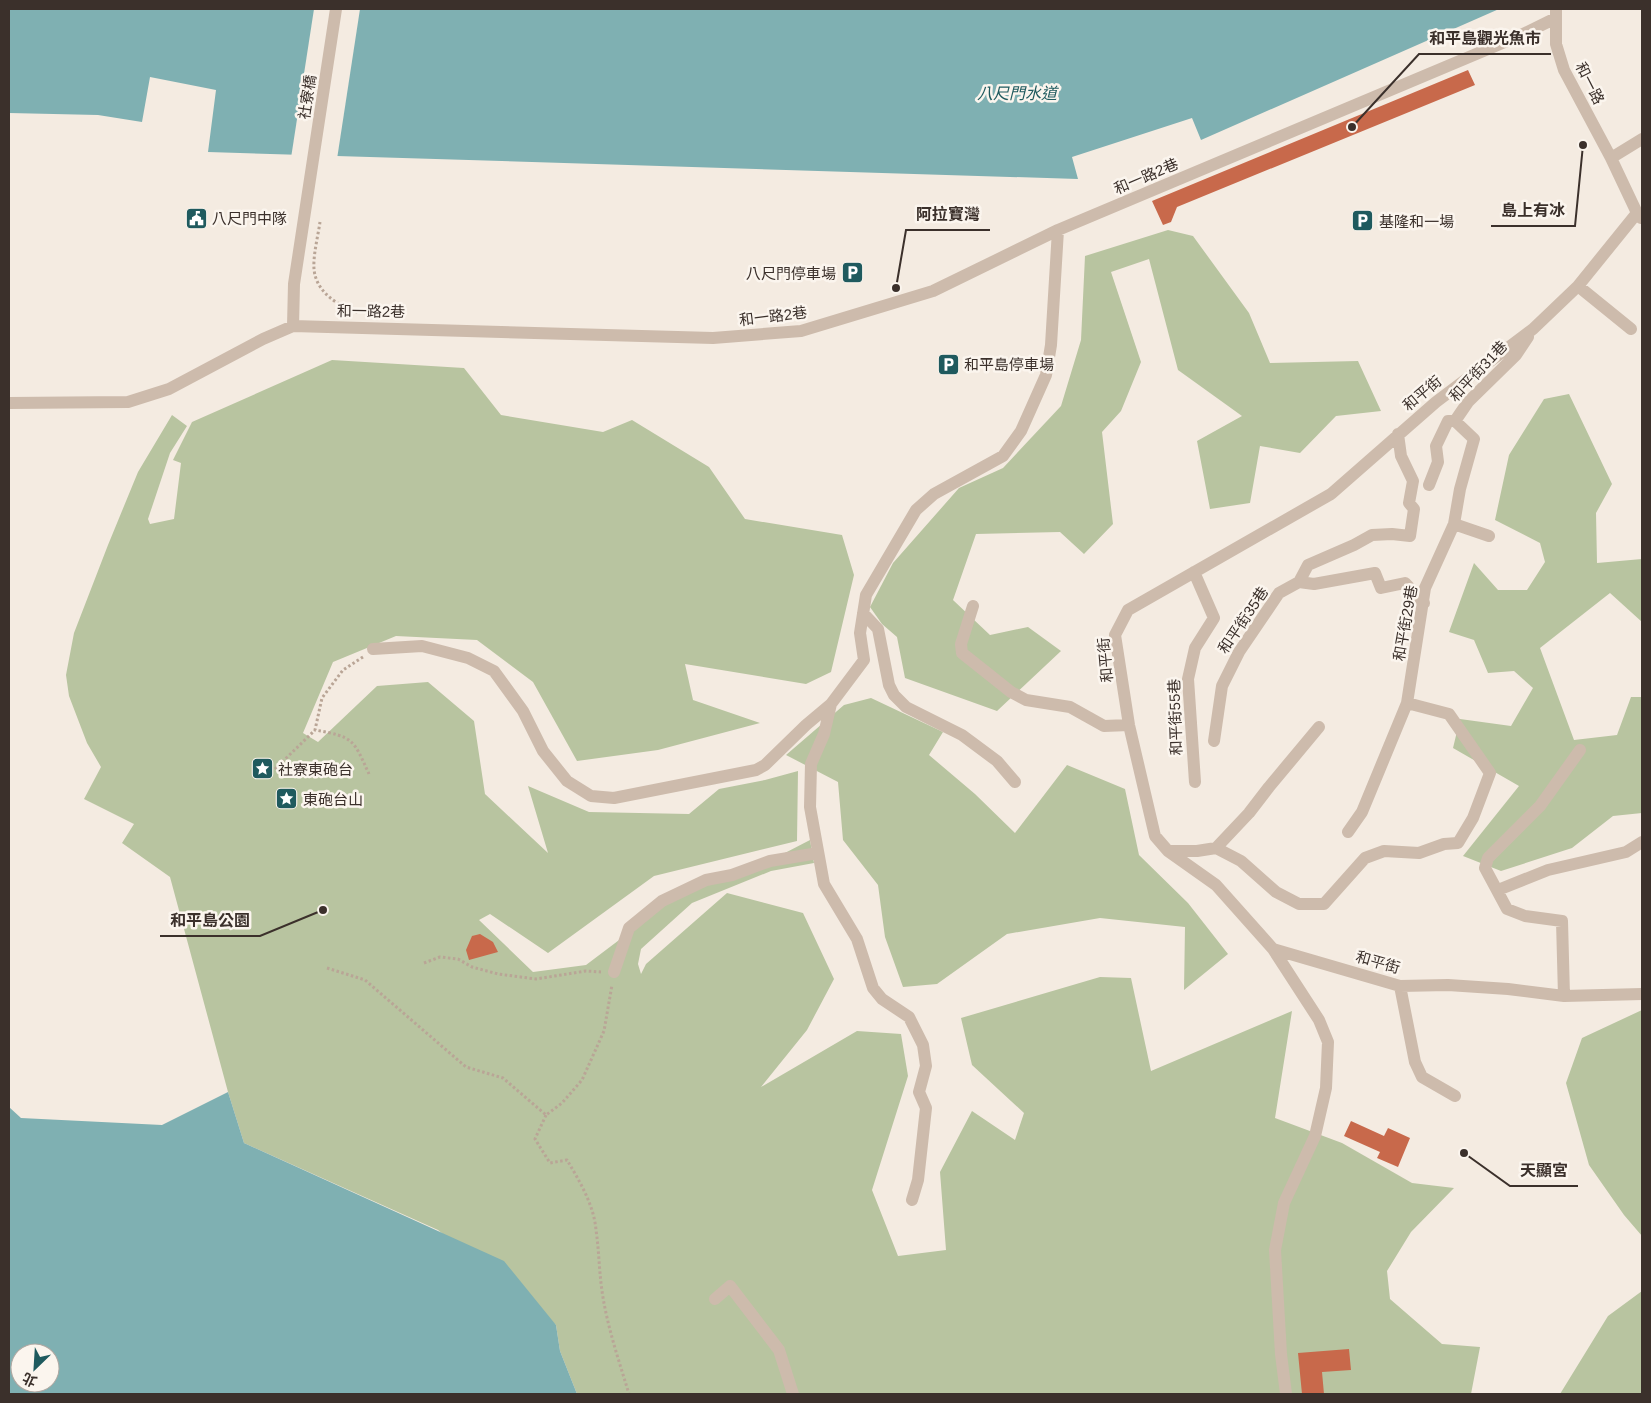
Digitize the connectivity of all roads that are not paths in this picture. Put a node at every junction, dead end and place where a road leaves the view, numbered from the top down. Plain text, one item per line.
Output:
1 (336, 9) edge
2 (1556, 14) edge
3 (1642, 140) edge
4 (1610, 158) junction
5 (1640, 217) edge
6 (1058, 230) junction
7 (1578, 286) junction
8 (293, 326) junction
9 (1533, 329) junction
10 (1631, 329) dead end
11 (9, 403) edge
12 (1455, 421) junction
13 (1398, 434) junction
14 (1429, 485) dead end
15 (1454, 524) junction
16 (1489, 536) dead end
17 (1194, 572) junction
18 (1299, 582) junction
19 (1424, 603) junction
20 (973, 606) dead end
21 (863, 612) junction
22 (373, 649) road end
23 (1407, 703) junction
24 (831, 704) junction
25 (1129, 725) junction
26 (1319, 727) dead end
27 (1214, 741) dead end
28 (1580, 750) dead end
29 (1014, 782) dead end
30 (1195, 782) dead end
31 (1348, 832) dead end
32 (1642, 842) edge
33 (1216, 848) junction
34 (1168, 851) junction
35 (818, 853) junction
36 (1498, 890) junction
37 (1273, 948) junction
38 (614, 972) road end
39 (1400, 986) junction
40 (1642, 994) edge
41 (1564, 996) junction
42 (1455, 1096) dead end
43 (912, 1200) dead end
44 (715, 1299) dead end
45 (793, 1394) edge
46 (1286, 1394) edge

1 - 8 street, 社寮橋
2 - 4 street, 和一路
2 - 6 street, 和一路2巷
3 - 4 street
4 - 5 street, 和一路
5 - 7 street, 和平街
6 - 8 street, 和一路2巷
6 - 21 street
7 - 9 street, 和平街
7 - 10 street
8 - 11 street, 和一路2巷
9 - 12 street, 和平街31巷
9 - 13 street, 和平街
12 - 14 street, 和平街31巷
12 - 15 street, 和平街29巷
13 - 17 street, 和平街
13 - 18 street, 和平街35巷
15 - 16 street
15 - 19 street, 和平街29巷
17 - 25 street, 和平街
17 - 30 street, 和平街55巷
18 - 19 street
18 - 27 street, 和平街35巷
19 - 23 street, 和平街29巷
20 - 25 street
21 - 24 street
21 - 29 street
22 - 24 street
23 - 31 street, 和平街29巷
23 - 33 street
24 - 35 street
25 - 34 street, 和平街
26 - 33 street
28 - 36 street
32 - 36 street
33 - 34 street
34 - 37 street, 和平街
35 - 38 street
35 - 43 street
36 - 41 street
37 - 39 street, 和平街
37 - 46 street
39 - 41 street, 和平街
39 - 42 street
40 - 41 street, 和平街
44 - 45 street

